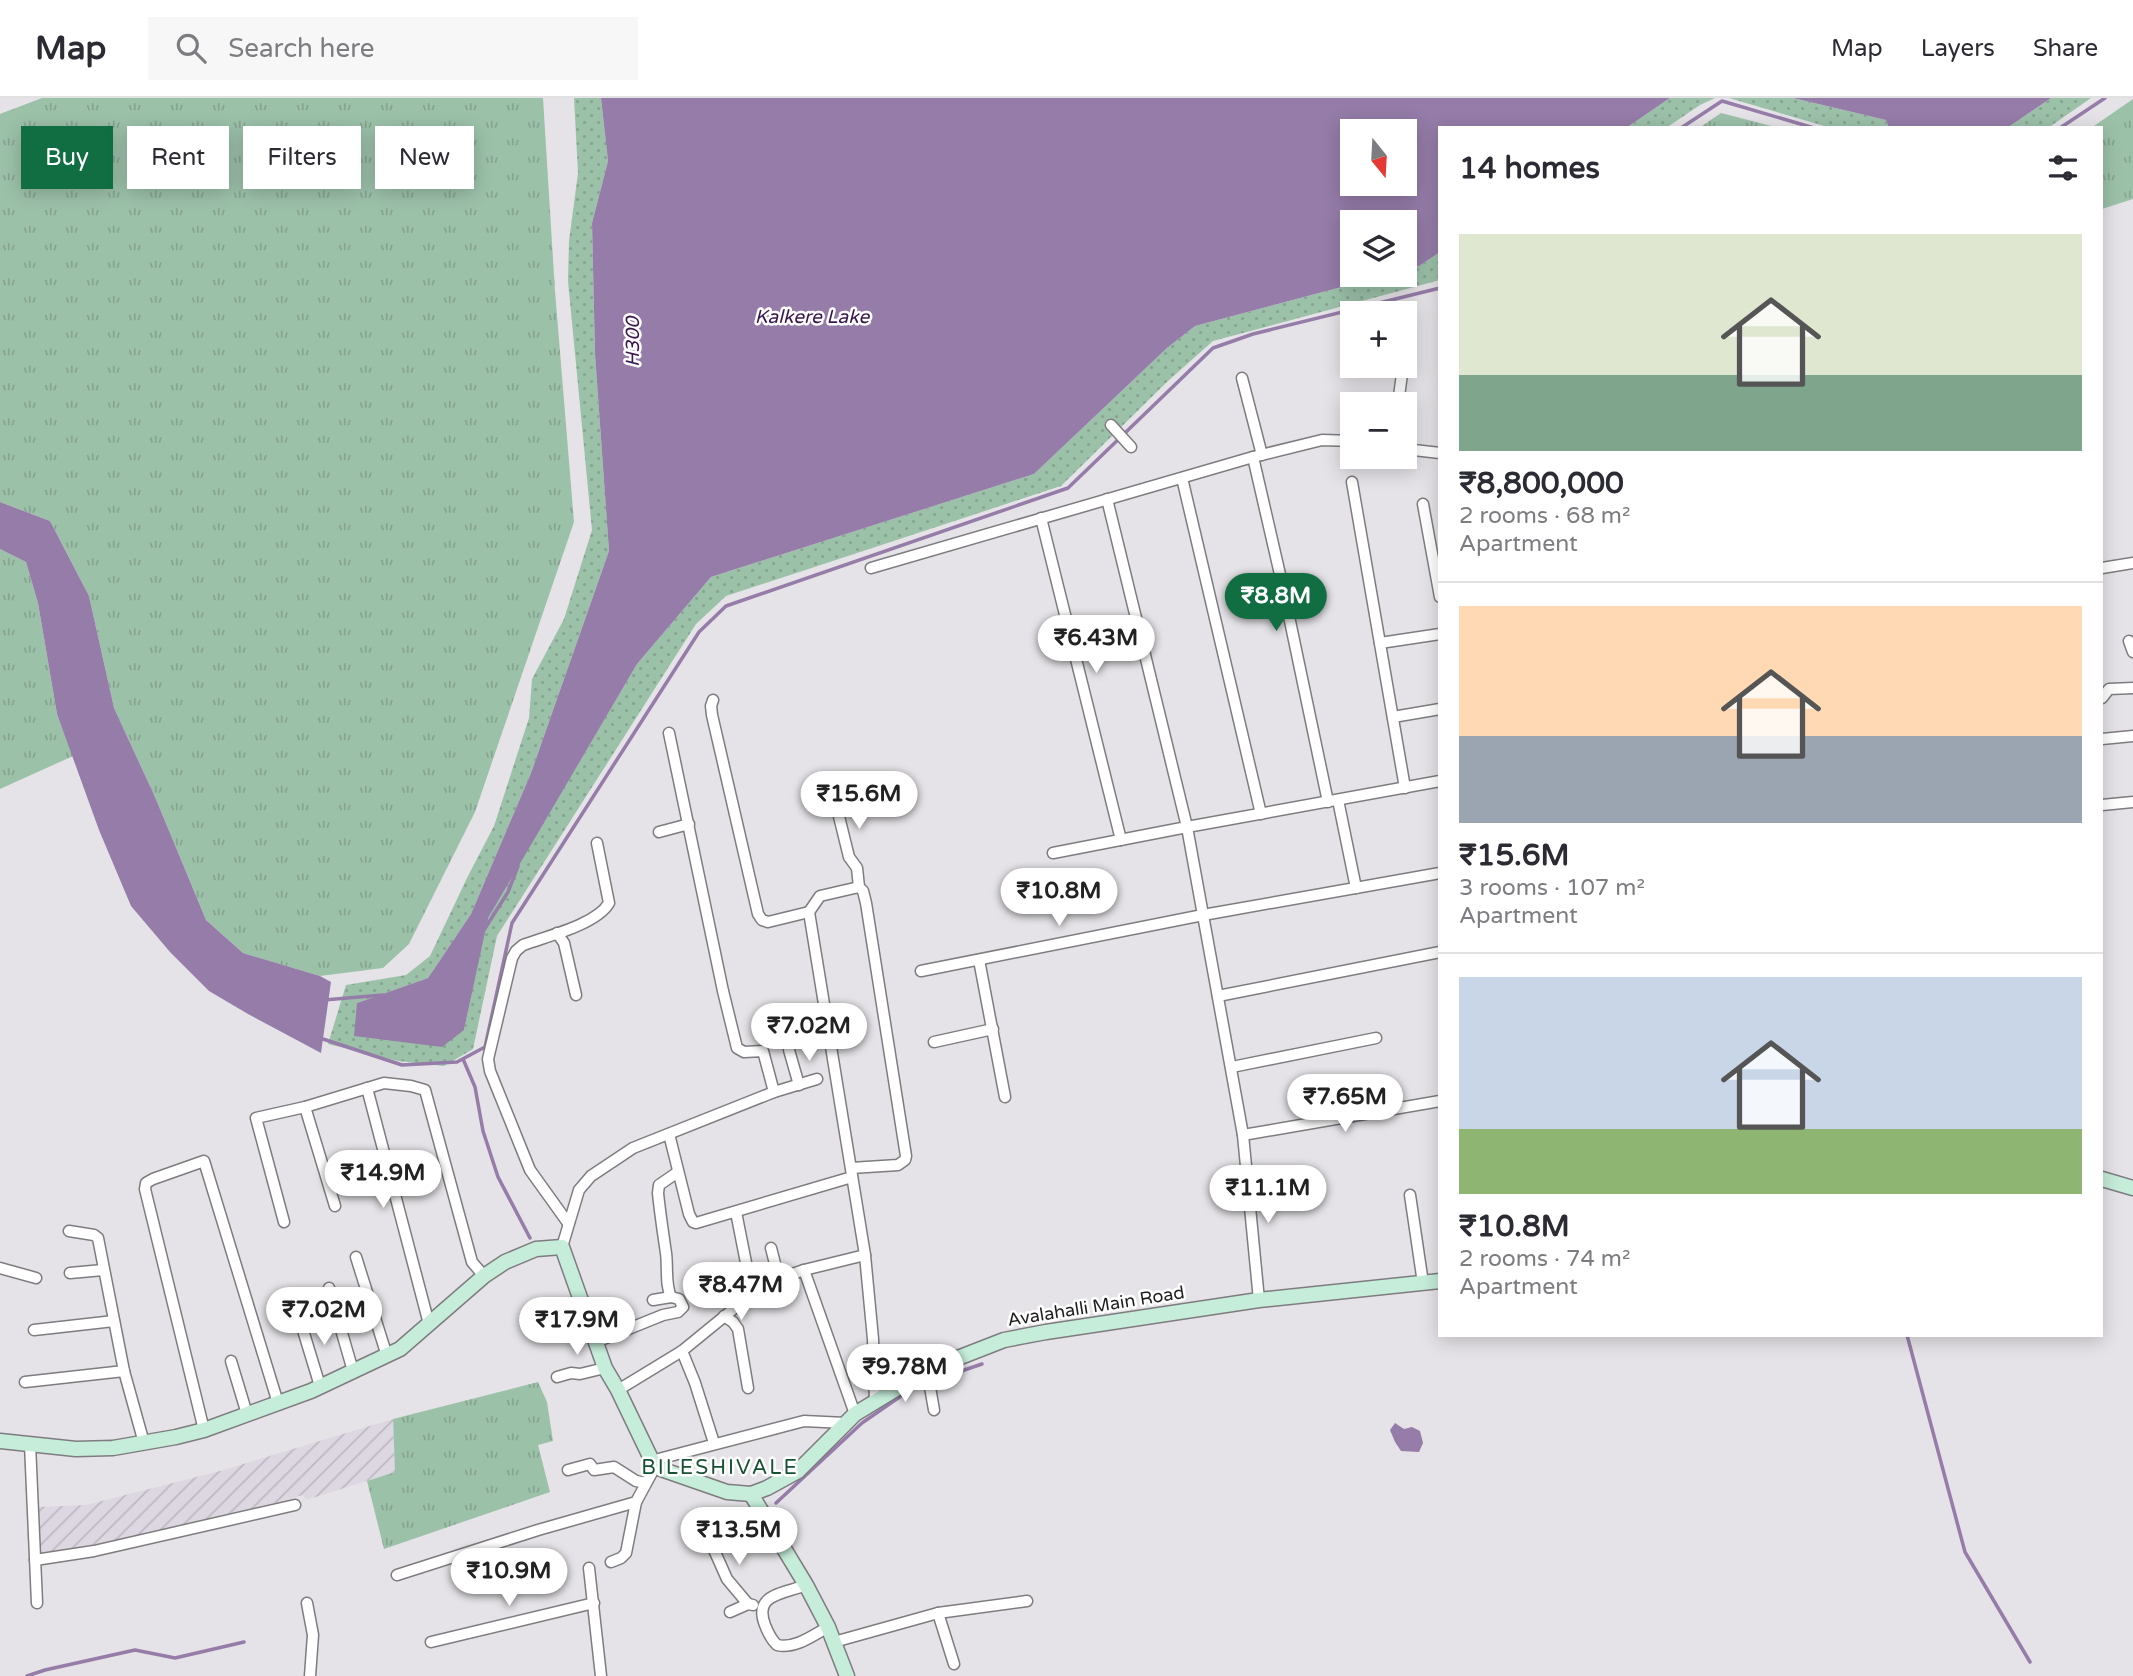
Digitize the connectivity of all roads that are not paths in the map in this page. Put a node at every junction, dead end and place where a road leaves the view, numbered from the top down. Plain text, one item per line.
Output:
1 (1242, 377) dead end
2 (1340, 441) edge
3 (1417, 450) edge
4 (1438, 453) edge
5 (1257, 456) junction
6 (1182, 478) junction
7 (1352, 482) dead end
8 (1107, 499) junction
9 (1423, 503) dead end
10 (1041, 518) junction
11 (2133, 563) edge
12 (871, 568) dead end
13 (2103, 568) edge
14 (1438, 586) edge
15 (1438, 634) edge
16 (1380, 643) junction
17 (2133, 688) edge
18 (2103, 697) edge
19 (713, 700) dead end
20 (1438, 709) edge
21 (1393, 717) junction
22 (669, 733) dead end
23 (2133, 736) edge
24 (2103, 739) edge
25 (831, 780) dead end
26 (1438, 781) edge
27 (1405, 788) junction
28 (1333, 801) junction
29 (2133, 802) edge
30 (2103, 806) edge
31 (1261, 814) junction
32 (688, 824) junction
33 (1187, 827) junction
34 (659, 832) dead end
35 (1121, 840) junction
36 (597, 843) dead end
37 (1053, 853) dead end
38 (1438, 873) edge
39 (859, 887) junction
40 (1356, 888) junction
41 (810, 912) junction
42 (1203, 915) junction
43 (557, 933) junction
44 (1438, 952) edge
45 (979, 960) junction
46 (921, 971) dead end
47 (576, 995) dead end
48 (1218, 996) junction
49 (993, 1029) junction
50 (1376, 1038) dead end
51 (934, 1042) dead end
52 (789, 1050) dead end
53 (1232, 1067) junction
54 (817, 1079) dead end
55 (799, 1085) junction
56 (367, 1088) junction
57 (774, 1092) junction
58 (1005, 1097) dead end
59 (1438, 1101) edge
60 (305, 1107) junction
61 (669, 1134) junction
62 (1243, 1135) junction
63 (678, 1172) junction
64 (852, 1172) junction
65 (2103, 1179) edge
66 (2133, 1188) edge
67 (1410, 1195) dead end
68 (335, 1206) dead end
69 (736, 1212) junction
70 (284, 1222) dead end
71 (568, 1223) junction
72 (69, 1231) dead end
73 (562, 1247) junction
74 (771, 1248) dead end
75 (865, 1255) junction
76 (356, 1257) dead end
77 (0, 1268) edge
78 (103, 1270) junction
79 (804, 1270) junction
80 (70, 1273) dead end
81 (484, 1276) junction
82 (36, 1278) dead end
83 (779, 1279) junction
84 (1438, 1281) edge
85 (1423, 1283) junction
86 (329, 1288) dead end
87 (752, 1293) junction
88 (671, 1297) junction
89 (653, 1300) dead end
90 (1259, 1300) junction
91 (724, 1316) junction
92 (299, 1317) dead end
93 (114, 1321) junction
94 (429, 1324) junction
95 (34, 1330) dead end
96 (596, 1342) junction
97 (682, 1351) junction
98 (387, 1356) junction
99 (232, 1361) dead end
100 (606, 1368) junction
101 (926, 1370) junction
102 (124, 1371) junction
103 (353, 1371) junction
104 (557, 1377) dead end
105 (25, 1382) dead end
106 (320, 1386) junction
107 (747, 1388) dead end
108 (618, 1390) junction
109 (875, 1402) junction
110 (278, 1403) junction
111 (934, 1410) dead end
112 (247, 1414) junction
113 (850, 1418) junction
114 (204, 1430) junction
115 (0, 1441) edge
116 (144, 1443) junction
117 (714, 1443) junction
118 (30, 1444) junction
119 (653, 1464) junction
120 (568, 1471) dead end
121 (646, 1483) junction
122 (751, 1494) junction
123 (636, 1502) junction
124 (295, 1505) dead end
125 (711, 1544) dead end
126 (35, 1560) junction
127 (611, 1562) dead end
128 (589, 1568) dead end
129 (397, 1575) dead end
130 (806, 1585) junction
131 (1027, 1601) dead end
132 (37, 1603) dead end
133 (307, 1603) dead end
134 (594, 1603) junction
135 (748, 1604) junction
136 (763, 1605) junction
137 (730, 1612) dead end
138 (938, 1613) junction
139 (828, 1627) junction
140 (431, 1642) dead end
141 (834, 1642) junction
142 (954, 1664) dead end
143 (310, 1676) edge
144 (601, 1676) edge
145 (848, 1676) edge

1 - 5 street
2 - 5 street
3 - 4 street
5 - 6 street
5 - 28 street
6 - 8 street
6 - 31 street
7 - 16 street
8 - 10 street
8 - 33 street
9 - 14 street
10 - 12 street
10 - 35 street
11 - 13 street
15 - 16 street
16 - 21 street
17 - 18 street
19 - 41 street
20 - 21 street
21 - 27 street
22 - 32 street
23 - 24 street
25 - 39 street
26 - 27 street
27 - 28 street
28 - 31 street
28 - 40 street
29 - 30 street
31 - 33 street
32 - 34 street
32 - 57 street
33 - 35 street
33 - 42 street
35 - 37 street
36 - 43 street
38 - 40 street
39 - 41 street
39 - 64 street
40 - 42 street
41 - 64 street
42 - 45 street
42 - 48 street
43 - 47 street
43 - 71 street
44 - 48 street
45 - 46 street
45 - 49 street
48 - 53 street
49 - 51 street
49 - 58 street
50 - 53 street
52 - 55 street
53 - 62 street
54 - 55 street
55 - 57 street
56 - 60 street
56 - 81 street
56 - 94 street
57 - 61 street
59 - 62 street
60 - 68 street
60 - 70 street
61 - 63 street
61 - 71 street
62 - 90 street
63 - 69 street
63 - 88 street
64 - 69 street
64 - 75 street
65 - 66 main road
67 - 85 street
69 - 87 street
71 - 73 street
72 - 78 street
73 - 81 main road
73 - 96 main road
74 - 83 street
75 - 79 street
75 - 109 street
76 - 98 street
77 - 82 street
78 - 80 street
78 - 93 street
79 - 83 street
79 - 113 street
81 - 94 main road
83 - 87 street
84 - 85 main road, Avalahalli Main Road
85 - 90 main road, Avalahalli Main Road
86 - 103 street
87 - 91 street
88 - 89 street
88 - 96 street
90 - 101 main road, Avalahalli Main Road
91 - 97 street
91 - 107 street
92 - 106 street
93 - 95 street
93 - 102 street
94 - 98 main road
96 - 100 main road
97 - 108 street
97 - 117 street
98 - 103 main road
99 - 112 street
100 - 104 street
100 - 108 main road
101 - 109 main road, Avalahalli Main Road
101 - 111 street
102 - 105 street
102 - 116 street
103 - 106 main road
106 - 110 main road
108 - 119 main road
109 - 113 main road, Avalahalli Main Road
110 - 112 main road
110 - 114 street
112 - 114 main road
113 - 117 street
113 - 122 main road, Avalahalli Main Road
114 - 116 main road
115 - 118 main road
116 - 118 main road
117 - 119 street
118 - 126 street
119 - 121 street
119 - 122 main road
120 - 121 street
121 - 123 street
122 - 130 main road
123 - 127 street
123 - 129 street
124 - 126 street
125 - 135 street
126 - 132 street
128 - 134 street
130 - 136 street
130 - 139 main road
131 - 138 street
133 - 143 street
134 - 140 street
134 - 144 street
135 - 136 street
135 - 137 street
136 - 139 street
138 - 141 street
138 - 142 street
139 - 141 main road
141 - 145 main road

